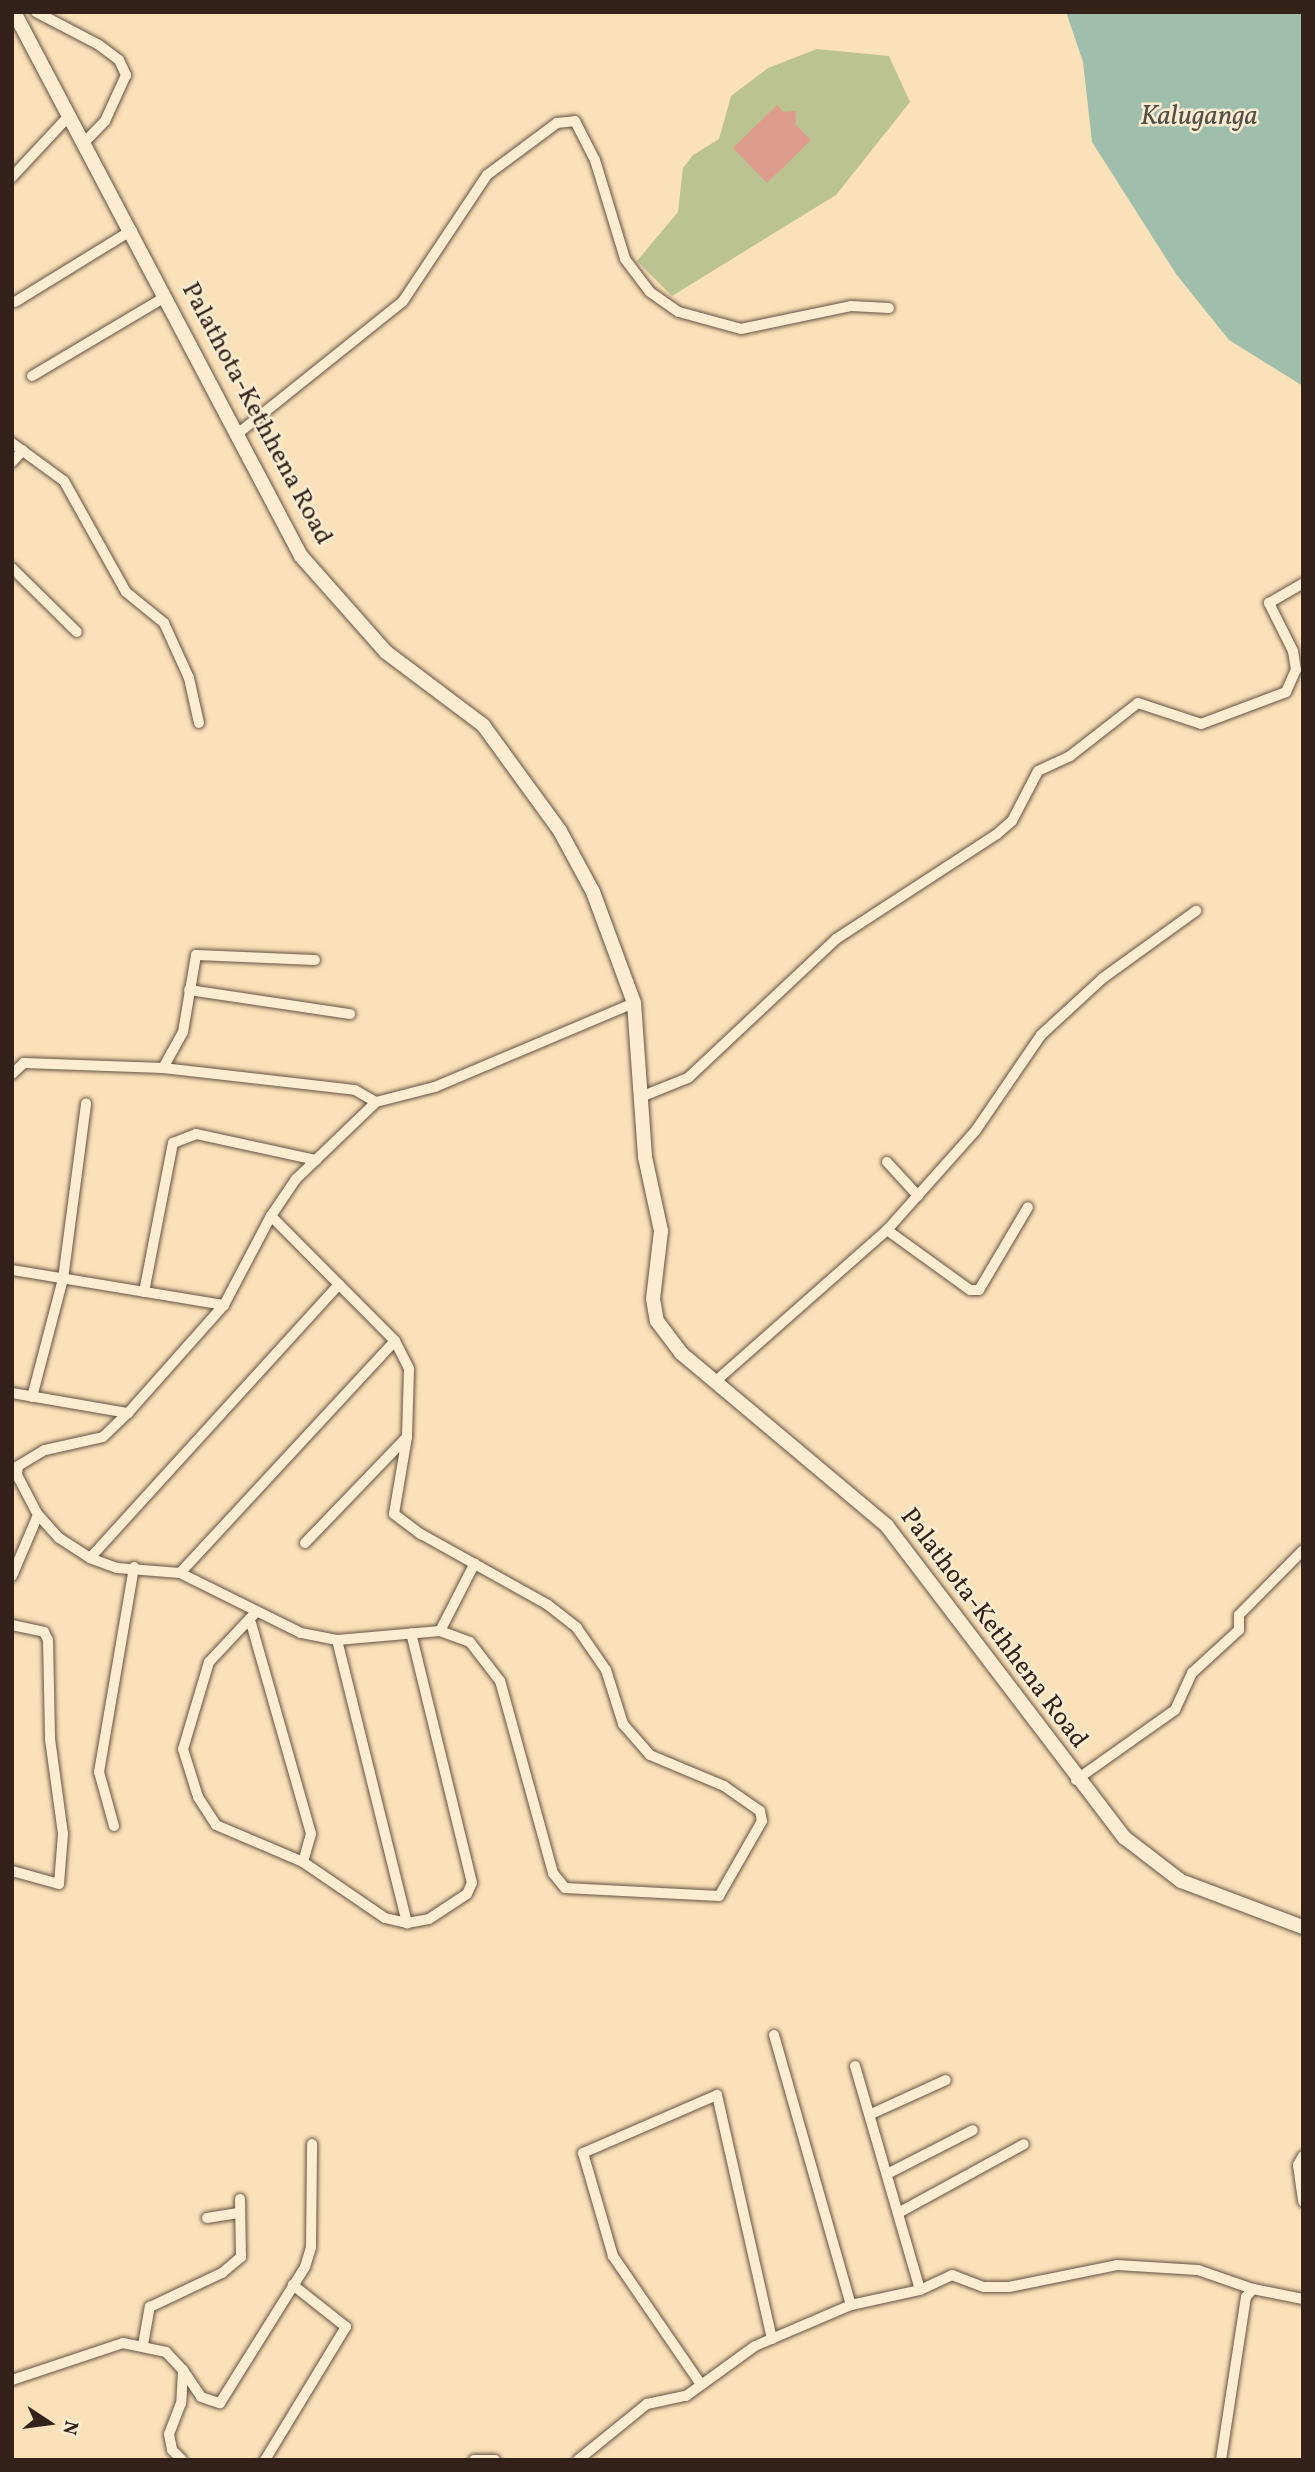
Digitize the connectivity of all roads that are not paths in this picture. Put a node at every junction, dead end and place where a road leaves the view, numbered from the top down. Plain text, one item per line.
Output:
1 (14, 12) edge
2 (36, 12) edge
3 (68, 117) junction
4 (84, 143) junction
5 (12, 177) edge
6 (132, 230) junction
7 (165, 296) junction
8 (15, 302) dead end
9 (889, 308) dead end
10 (32, 376) dead end
11 (236, 435) junction
12 (12, 443) edge
13 (23, 450) junction
14 (12, 463) edge
15 (12, 568) edge
16 (1303, 583) edge
17 (77, 632) dead end
18 (199, 723) dead end
19 (1196, 911) dead end
20 (315, 960) dead end
21 (189, 990) junction
22 (634, 1003) junction
23 (350, 1014) dead end
24 (163, 1068) junction
25 (12, 1074) edge
26 (643, 1096) junction
27 (376, 1102) junction
28 (86, 1104) dead end
29 (316, 1160) junction
30 (887, 1162) dead end
31 (918, 1196) junction
32 (1028, 1207) dead end
33 (271, 1216) junction
34 (887, 1230) junction
35 (12, 1269) edge
36 (63, 1279) junction
37 (339, 1284) junction
38 (144, 1292) junction
39 (224, 1305) junction
40 (394, 1341) junction
41 (717, 1380) junction
42 (12, 1393) edge
43 (32, 1397) junction
44 (128, 1413) junction
45 (407, 1437) junction
46 (12, 1457) edge
47 (26, 1460) junction
48 (37, 1515) junction
49 (305, 1543) dead end
50 (1303, 1550) edge
51 (90, 1559) junction
52 (475, 1563) junction
53 (134, 1567) junction
54 (180, 1573) junction
55 (12, 1577) edge
56 (254, 1618) junction
57 (12, 1625) edge
58 (440, 1631) junction
59 (411, 1633) junction
60 (337, 1640) junction
61 (1076, 1780) junction
62 (114, 1826) dead end
63 (303, 1862) junction
64 (12, 1871) edge
65 (407, 1923) junction
66 (1303, 1927) edge
67 (775, 2035) dead end
68 (855, 2066) dead end
69 (946, 2080) dead end
70 (872, 2114) junction
71 (973, 2130) dead end
72 (312, 2144) dead end
73 (1024, 2144) dead end
74 (1303, 2156) edge
75 (889, 2172) junction
76 (240, 2199) dead end
77 (1303, 2202) edge
78 (900, 2212) junction
79 (240, 2213) junction
80 (206, 2218) dead end
81 (293, 2285) junction
82 (1254, 2289) junction
83 (920, 2290) junction
84 (1303, 2299) edge
85 (851, 2305) junction
86 (772, 2339) junction
87 (143, 2345) junction
88 (183, 2370) junction
89 (12, 2380) edge
90 (700, 2383) junction
91 (182, 2460) edge
92 (265, 2460) edge
93 (474, 2460) edge
94 (495, 2460) edge
95 (578, 2460) edge
96 (1221, 2460) edge

1 - 3 street, Palathota-Kethhena Road
2 - 4 street
3 - 4 street, Palathota-Kethhena Road
3 - 5 street
4 - 6 street, Palathota-Kethhena Road
6 - 7 street, Palathota-Kethhena Road
6 - 8 street
7 - 10 street
7 - 11 street, Palathota-Kethhena Road
9 - 11 street
11 - 22 street, Palathota-Kethhena Road
12 - 13 street
13 - 14 street
13 - 18 street
15 - 17 street
16 - 26 street
19 - 31 street
20 - 21 street
21 - 23 street
21 - 24 street
22 - 26 street, Palathota-Kethhena Road
22 - 27 street
24 - 25 street
24 - 27 street
26 - 41 street, Palathota-Kethhena Road
27 - 29 street
28 - 36 street
29 - 33 street
29 - 38 street
30 - 31 street
31 - 34 street
32 - 34 street
33 - 37 street
33 - 39 street
34 - 41 street
35 - 36 street
36 - 38 street
36 - 43 street
37 - 40 street
37 - 51 street
38 - 39 street
39 - 44 street
40 - 45 street
40 - 54 street
41 - 61 street, Palathota-Kethhena Road
42 - 43 street
43 - 44 street
44 - 47 street
45 - 49 street
45 - 52 street
46 - 47 street
47 - 48 street
48 - 51 street
48 - 55 street
50 - 61 street
51 - 53 street
52 - 58 street
52 - 58 street
53 - 54 street
53 - 62 street
54 - 56 street
56 - 60 street
56 - 63 street
56 - 63 street
57 - 64 street
58 - 59 street
59 - 60 street
59 - 65 street
60 - 65 street
61 - 66 street, Palathota-Kethhena Road
63 - 65 street
67 - 85 street
68 - 70 street
69 - 70 street
70 - 75 street
71 - 75 street
72 - 81 street
73 - 78 street
74 - 77 street
75 - 78 street
76 - 79 street
78 - 83 street
79 - 80 street
79 - 87 street
81 - 88 street
81 - 92 street
82 - 83 street
82 - 84 street
82 - 96 street
83 - 85 street
85 - 86 street
86 - 90 street
86 - 90 street
87 - 88 street
87 - 89 street
88 - 91 street
90 - 95 street
93 - 94 street

